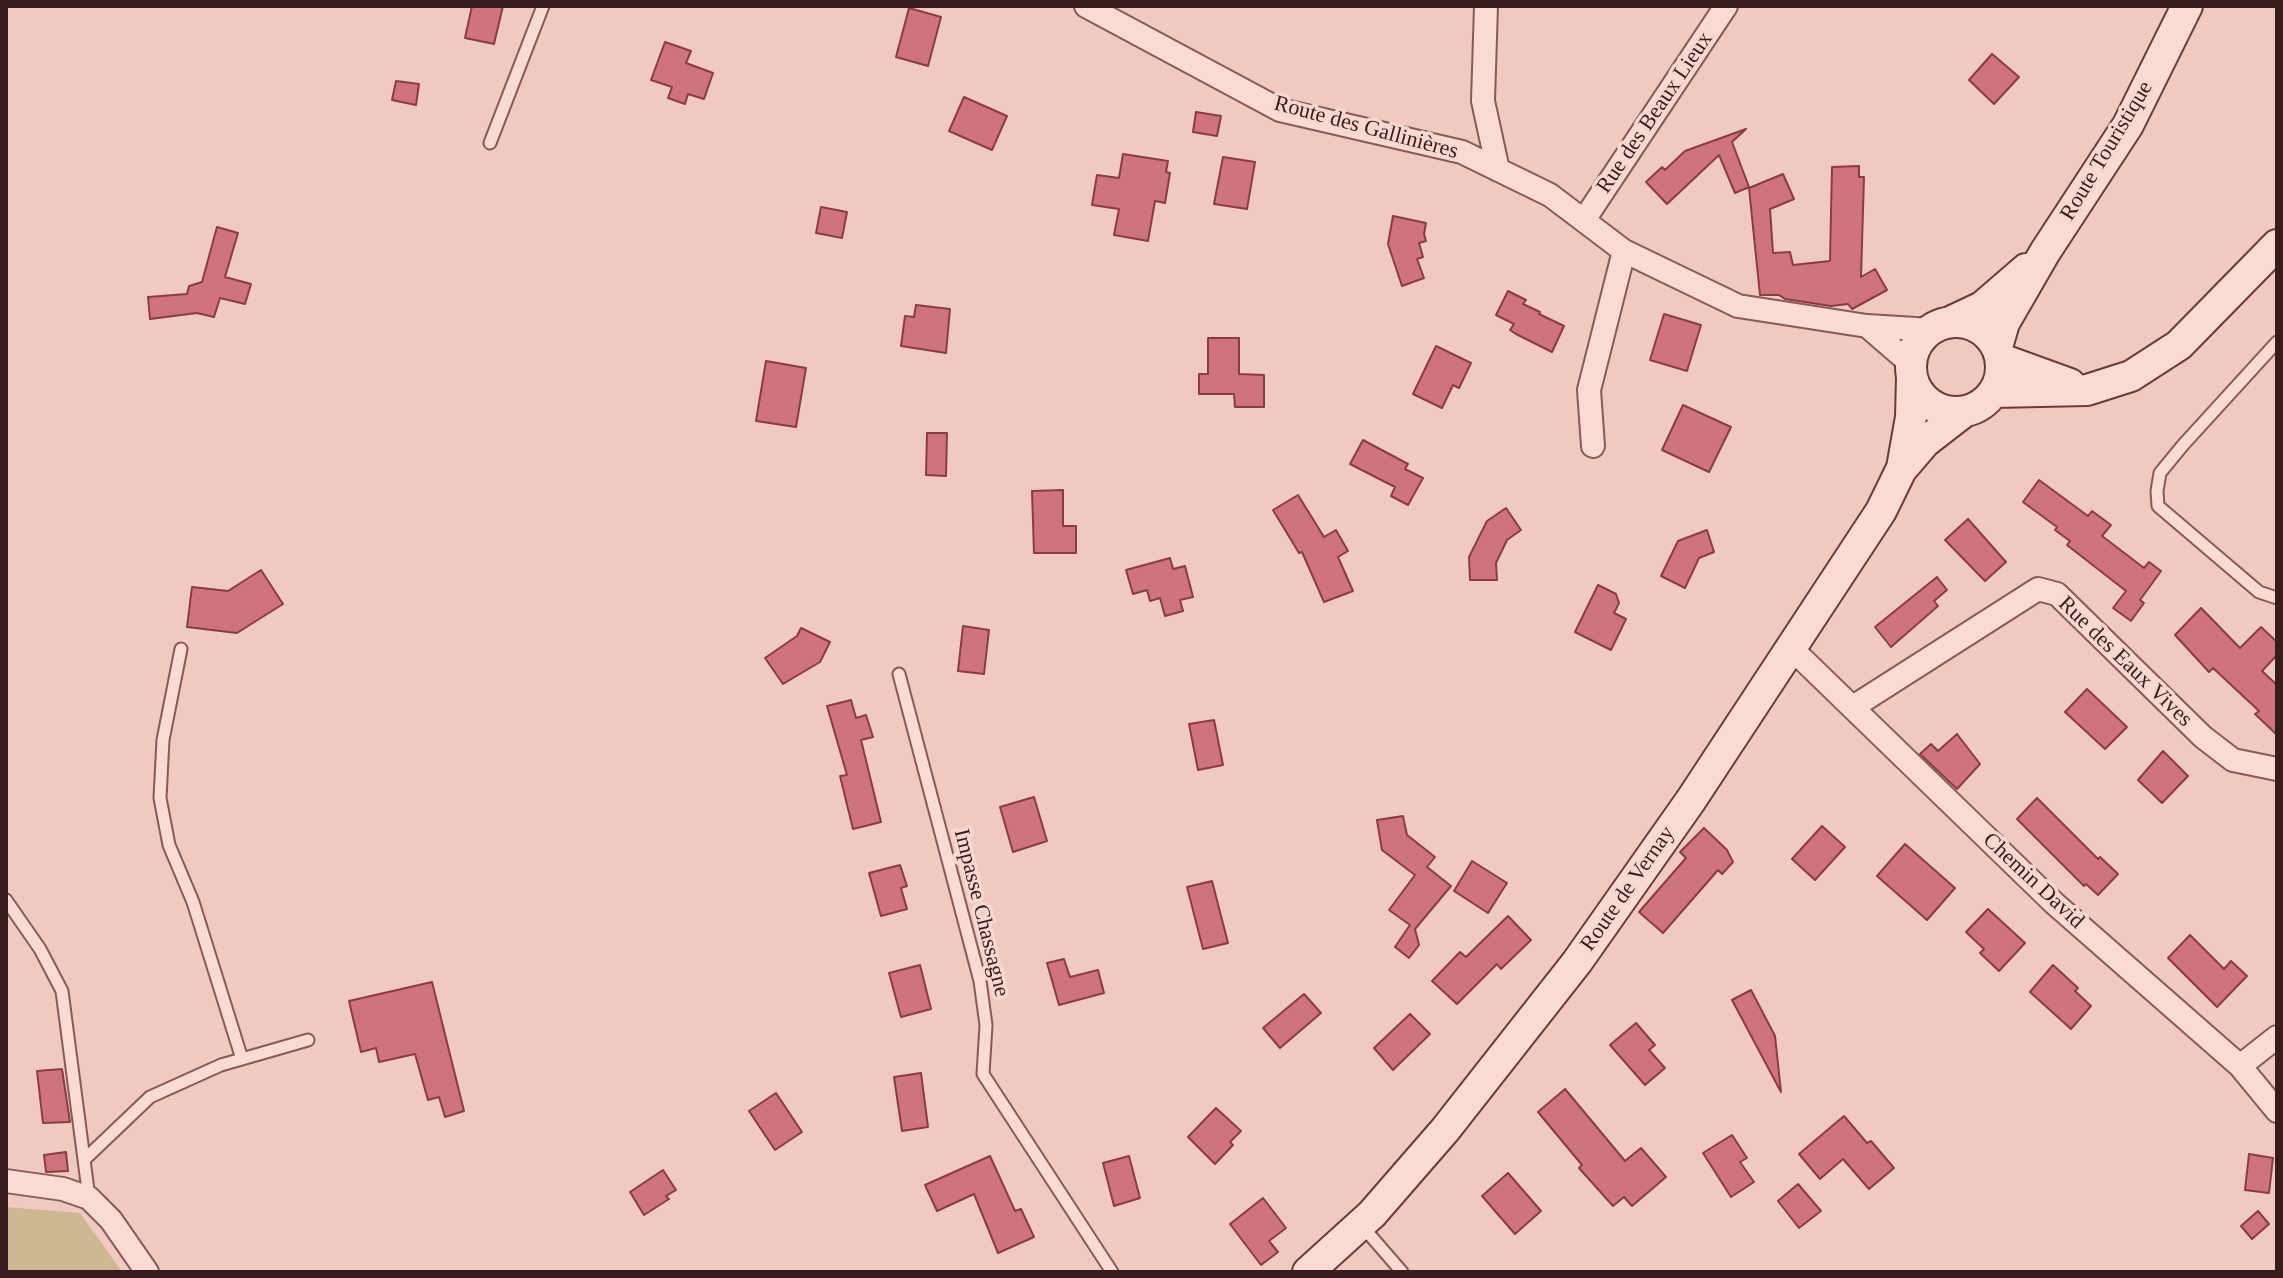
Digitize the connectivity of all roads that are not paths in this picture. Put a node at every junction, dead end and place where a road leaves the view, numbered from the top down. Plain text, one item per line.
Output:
1 (543, 6) edge
2 (1086, 6) edge
3 (1486, 6) edge
4 (1726, 6) edge
5 (2187, 6) edge
6 (490, 143) dead end
7 (1498, 170) junction
8 (1584, 220) junction
9 (2277, 245) edge
10 (1624, 251) junction
11 (2045, 252) junction
12 (1867, 326) junction
13 (1940, 326) junction
14 (2277, 342) edge
15 (1999, 353) junction
16 (1911, 370) junction
17 (2087, 390) junction
18 (1994, 392) junction
19 (1965, 411) junction
20 (1593, 446) dead end
21 (1901, 470) junction
22 (2277, 598) edge
23 (1790, 647) junction
24 (181, 649) dead end
25 (899, 674) dead end
26 (1853, 707) junction
27 (2277, 769) edge
28 (6, 900) edge
29 (2277, 1037) edge
30 (308, 1040) dead end
31 (242, 1059) junction
32 (2240, 1066) junction
33 (2277, 1111) edge
34 (85, 1159) junction
35 (6, 1181) edge
36 (89, 1198) junction
37 (1360, 1224) junction
38 (147, 1272) edge
39 (1112, 1272) edge
40 (1308, 1272) edge
41 (1402, 1272) edge

1 - 6 lane
2 - 7 street, Route des Gallinières
3 - 7 street
4 - 8 street, Rue des Beaux Lieux
5 - 11 street, Route Touristique
7 - 8 street, Route des Gallinières
8 - 10 street, Route des Gallinières
9 - 17 street
10 - 12 street, Route des Gallinières
10 - 20 street
11 - 13 street, Route Touristique
11 - 15 street, Route Touristique
12 - 13 street, Route des Gallinières
12 - 16 street
13 - 15 street
13 - 16 street
14 - 22 lane
15 - 17 street
15 - 18 street
16 - 19 street
16 - 21 street, Route de Vernay
17 - 18 street
18 - 19 street
19 - 21 street, Route de Vernay
21 - 23 street, Route de Vernay
23 - 26 street, Chemin David
23 - 37 street, Route de Vernay
24 - 31 lane
25 - 39 lane, Impasse Chassagne
26 - 27 street, Rue des Eaux Vives
26 - 32 street, Chemin David
28 - 34 lane
29 - 32 street
30 - 31 lane
31 - 34 lane
32 - 33 street, Chemin David
34 - 36 lane
35 - 36 street
36 - 38 street
37 - 40 street, Route de Vernay
37 - 41 lane

